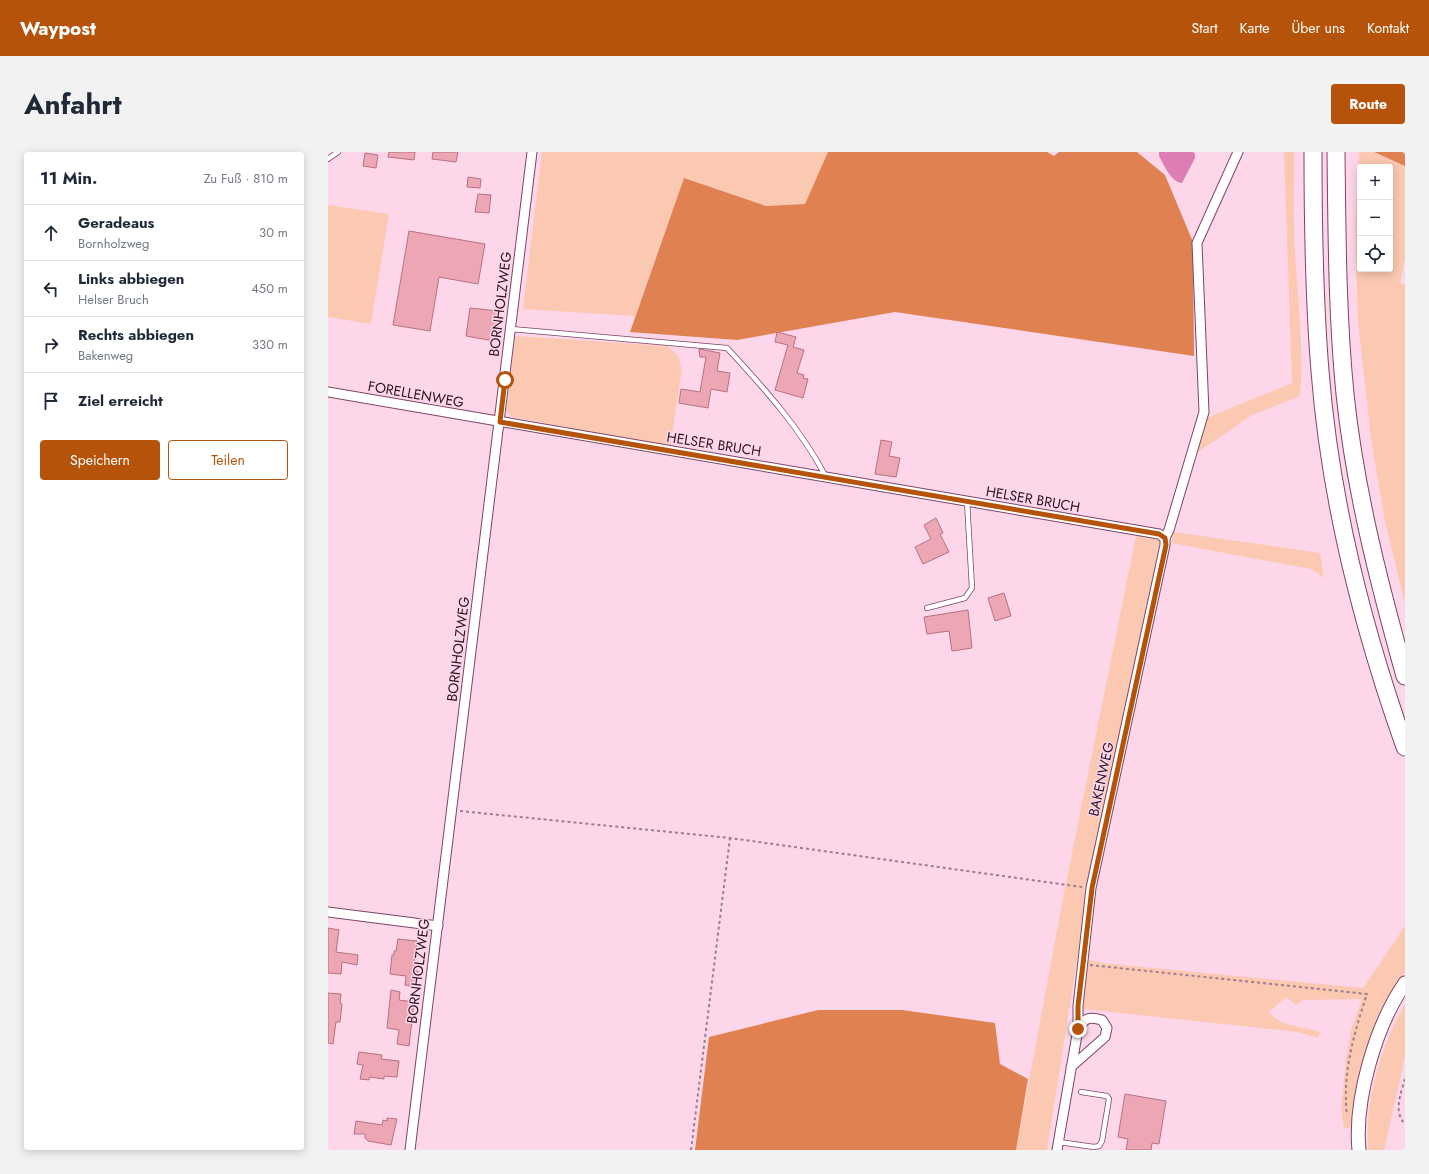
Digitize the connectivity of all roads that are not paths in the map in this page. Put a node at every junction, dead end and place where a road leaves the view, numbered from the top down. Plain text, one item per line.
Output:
1 (338, 152) edge
2 (532, 152) edge
3 (1238, 152) edge
4 (1313, 152) edge
5 (1336, 152) edge
6 (328, 159) edge
7 (511, 329) junction
8 (328, 392) edge
9 (500, 422) junction
10 (826, 477) junction
11 (966, 501) junction
12 (1165, 538) junction
13 (927, 608) dead end
14 (1405, 676) edge
15 (1405, 747) edge
16 (328, 912) edge
17 (438, 926) junction
18 (1405, 983) edge
19 (1078, 1029) junction
20 (1071, 1067) junction
21 (1082, 1092) dead end
22 (1058, 1146) edge
23 (410, 1150) edge
24 (1359, 1150) edge

1 - 6 lane
2 - 7 street, BORNHOLZWEG
3 - 12 street
4 - 15 highway
5 - 14 highway
7 - 9 street, BORNHOLZWEG
7 - 10 lane
8 - 9 street, FORELLENWEG
9 - 10 street, HELSER BRUCH
9 - 17 street, BORNHOLZWEG
10 - 11 street, HELSER BRUCH
11 - 12 street, HELSER BRUCH
11 - 13 lane
12 - 19 street, BAKENWEG
16 - 17 street
17 - 23 street, BORNHOLZWEG
18 - 24 street
19 - 20 street, BAKENWEG
19 - 20 street
20 - 22 street, BAKENWEG
21 - 22 lane

